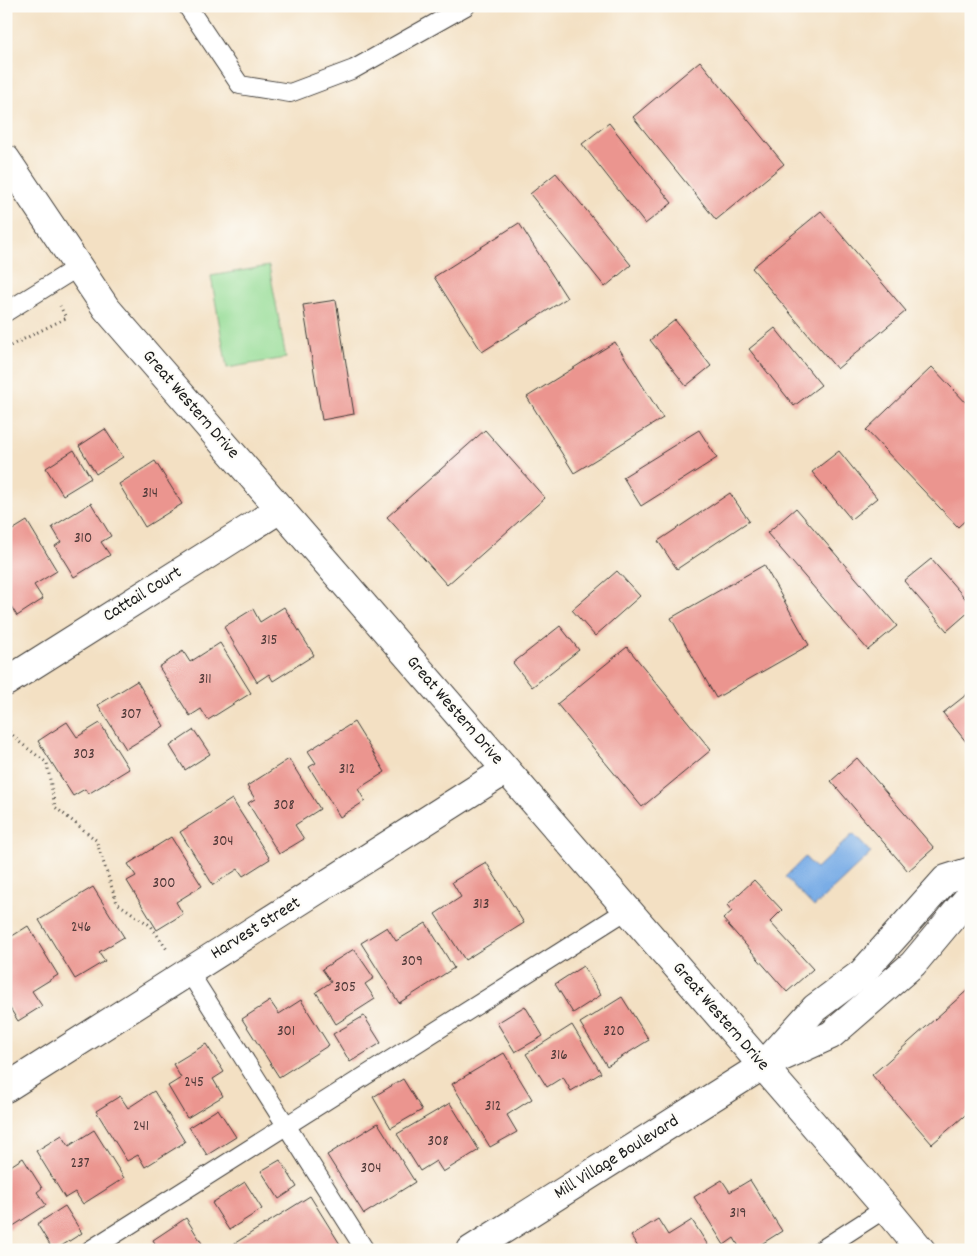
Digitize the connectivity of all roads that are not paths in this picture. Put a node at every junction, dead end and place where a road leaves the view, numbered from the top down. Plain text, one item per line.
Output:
1 (187, 6) edge
2 (466, 6) edge
3 (6, 159) edge
4 (78, 266) junction
5 (6, 312) edge
6 (280, 509) junction
7 (6, 682) edge
8 (506, 770) junction
9 (971, 871) edge
10 (971, 887) edge
11 (627, 910) junction
12 (186, 973) junction
13 (762, 1066) junction
14 (6, 1088) edge
15 (287, 1125) junction
16 (886, 1208) junction
17 (90, 1250) edge
18 (365, 1250) edge
19 (471, 1250) edge
20 (821, 1250) edge
21 (920, 1250) edge

1 - 2 lane
3 - 4 street, Great Western Drive
4 - 5 lane
4 - 6 street, Great Western Drive
6 - 7 street, Cattail Court
6 - 8 street, Great Western Drive
8 - 11 street, Great Western Drive
8 - 12 street, Harvest Street
9 - 13 street, Mill Village Boulevard
10 - 13 street, Mill Village Boulevard
11 - 13 street, Great Western Drive
11 - 15 lane
12 - 14 street, Harvest Street
12 - 15 lane
13 - 16 street, Great Western Drive
13 - 19 street, Mill Village Boulevard
15 - 17 lane
15 - 18 lane
16 - 20 lane
16 - 21 street, Great Western Drive

